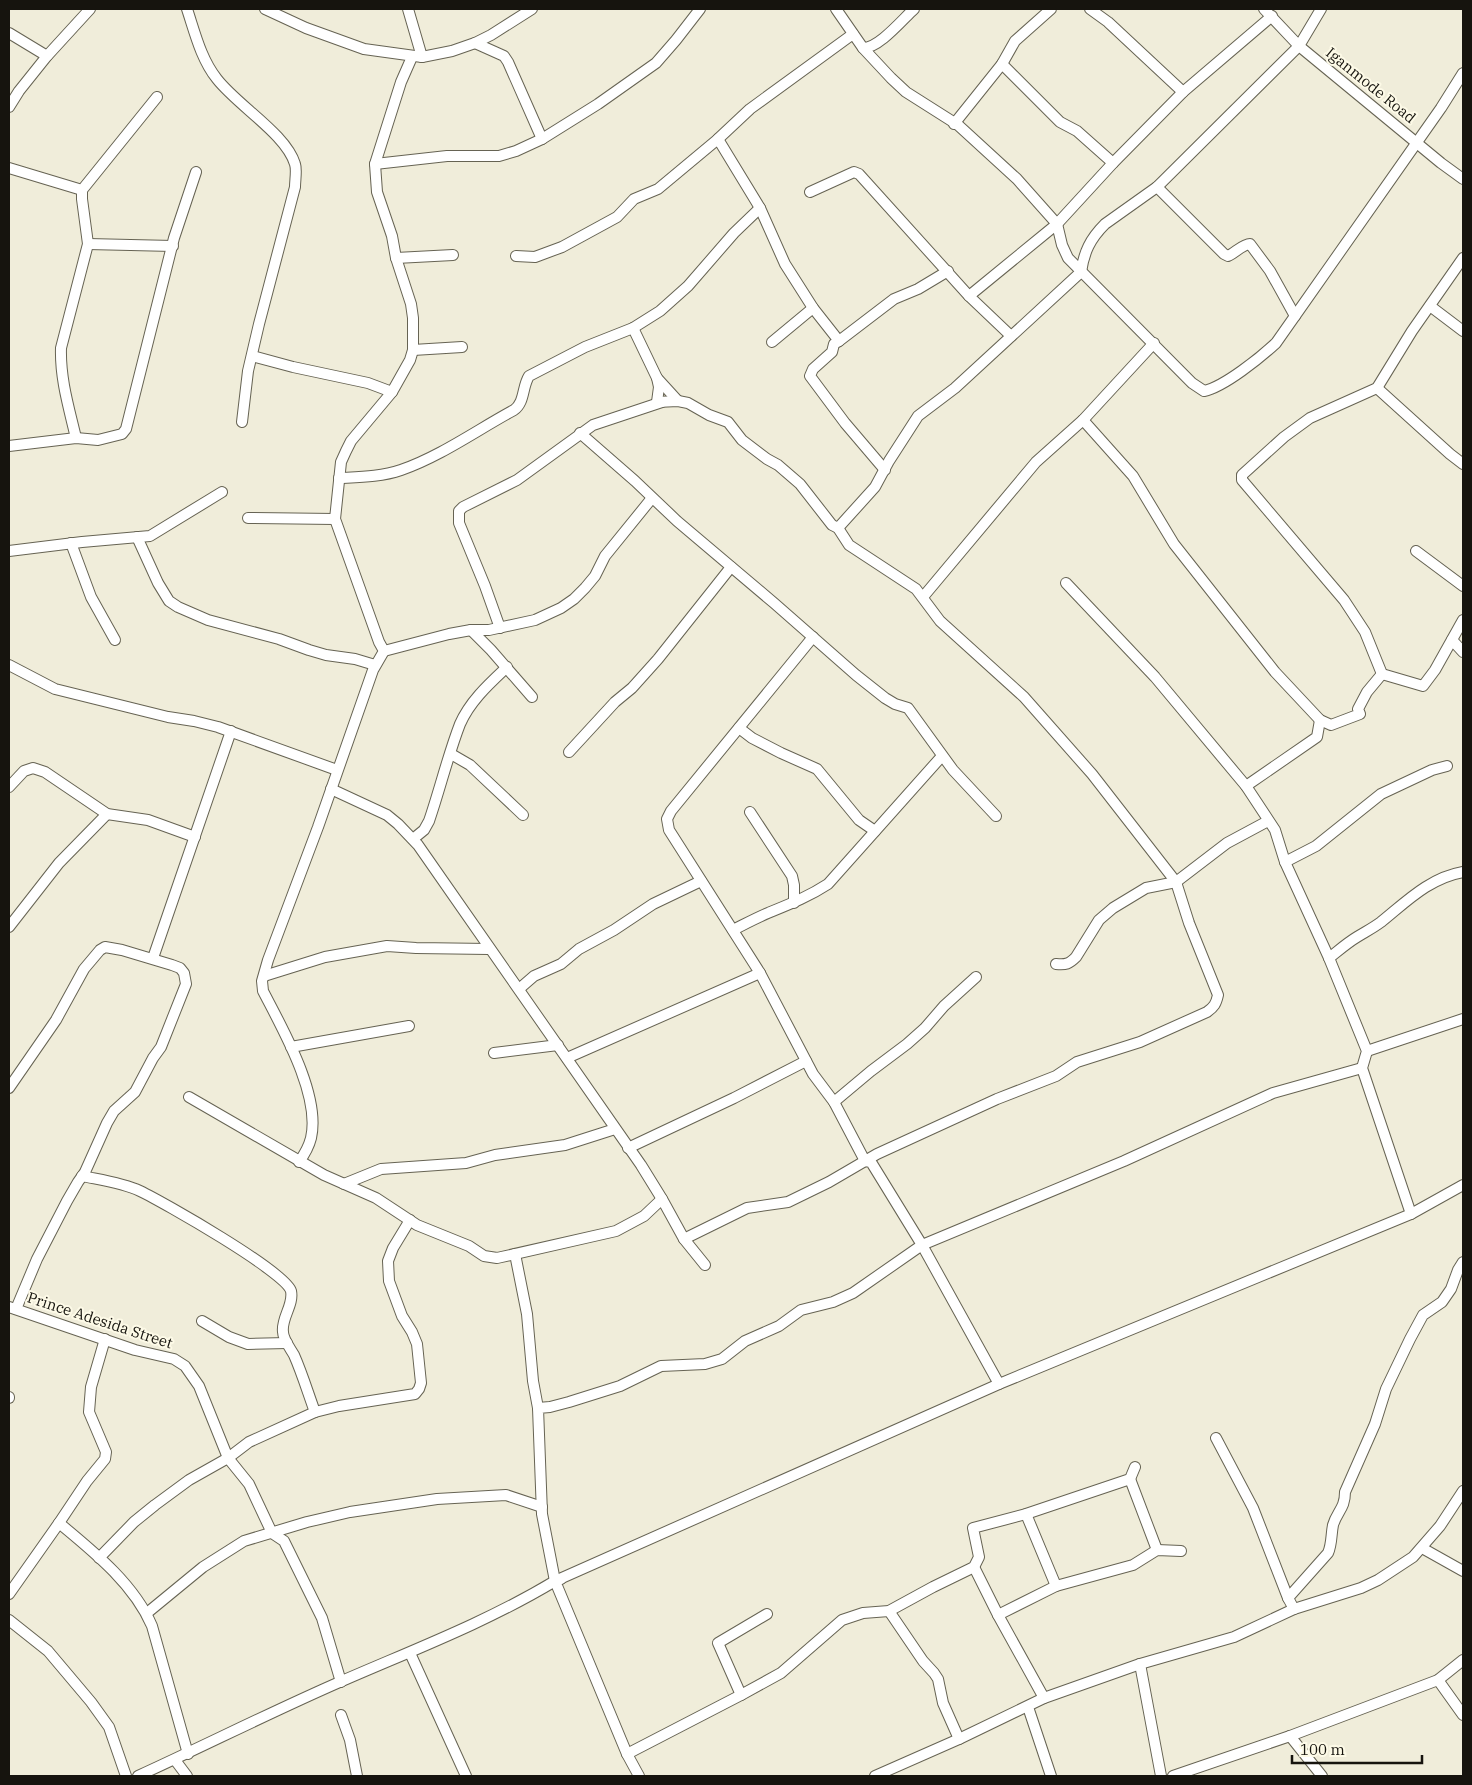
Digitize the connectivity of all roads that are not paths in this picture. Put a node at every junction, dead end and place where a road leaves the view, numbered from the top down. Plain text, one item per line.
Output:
1 (90, 9) edge
2 (187, 9) edge
3 (408, 9) edge
4 (532, 9) edge
5 (700, 9) edge
6 (836, 9) edge
7 (914, 9) edge
8 (1051, 9) edge
9 (1090, 9) edge
10 (1321, 9) edge
11 (271, 10) edge
12 (522, 12) edge
13 (1268, 12) edge
14 (9, 33) edge
15 (853, 34) junction
16 (475, 43) junction
17 (1299, 46) junction
18 (863, 48) junction
19 (47, 56) junction
20 (417, 57) junction
21 (1002, 64) junction
22 (1463, 73) edge
23 (1183, 92) junction
24 (157, 96) dead end
25 (9, 107) edge
26 (954, 124) junction
27 (718, 138) junction
28 (542, 139) junction
29 (1416, 142) junction
30 (1113, 163) junction
31 (375, 164) junction
32 (9, 168) edge
33 (196, 172) dead end
34 (1463, 179) edge
35 (1157, 187) junction
36 (82, 190) junction
37 (810, 192) dead end
38 (760, 208) junction
39 (1057, 224) junction
40 (88, 244) junction
41 (173, 246) junction
42 (453, 255) dead end
43 (516, 256) dead end
44 (396, 258) junction
45 (1463, 258) edge
46 (948, 272) junction
47 (1081, 272) junction
48 (969, 296) junction
49 (1430, 306) junction
50 (813, 308) junction
51 (1295, 316) junction
52 (633, 328) junction
53 (1463, 331) edge
54 (1011, 336) junction
55 (840, 341) junction
56 (772, 342) dead end
57 (1154, 343) junction
58 (462, 347) dead end
59 (413, 350) junction
60 (252, 356) junction
61 (657, 378) junction
62 (1377, 388) junction
63 (392, 392) junction
64 (678, 401) junction
65 (657, 402) junction
66 (1083, 420) junction
67 (242, 422) dead end
68 (580, 433) junction
69 (76, 438) junction
70 (9, 446) edge
71 (1463, 464) edge
72 (885, 470) junction
73 (339, 478) junction
74 (222, 492) dead end
75 (652, 498) junction
76 (248, 518) dead end
77 (335, 519) junction
78 (838, 528) junction
79 (137, 537) junction
80 (71, 543) junction
81 (9, 551) edge
82 (1416, 551) dead end
83 (730, 566) junction
84 (1066, 583) dead end
85 (1463, 586) edge
86 (923, 597) junction
87 (1463, 620) edge
88 (500, 628) junction
89 (471, 630) junction
90 (813, 637) junction
91 (115, 640) dead end
92 (1452, 640) junction
93 (384, 651) junction
94 (1463, 652) edge
95 (9, 664) edge
96 (375, 665) junction
97 (507, 667) junction
98 (1382, 674) junction
99 (532, 697) dead end
100 (1320, 720) junction
101 (1331, 725) junction
102 (739, 728) junction
103 (231, 731) junction
104 (1317, 737) junction
105 (569, 752) dead end
106 (451, 754) junction
107 (942, 756) junction
108 (1447, 766) dead end
109 (337, 770) junction
110 (1246, 786) junction
111 (9, 787) edge
112 (331, 788) junction
113 (750, 812) dead end
114 (107, 814) junction
115 (522, 815) dead end
116 (996, 816) dead end
117 (1268, 821) junction
118 (875, 831) junction
119 (195, 836) junction
120 (413, 839) junction
121 (1285, 862) junction
122 (1463, 872) edge
123 (701, 881) junction
124 (1176, 882) junction
125 (794, 903) junction
126 (9, 926) edge
127 (733, 930) junction
128 (489, 949) junction
129 (153, 958) junction
130 (1329, 958) junction
131 (1056, 964) dead end
132 (760, 973) junction
133 (264, 976) junction
134 (976, 978) dead end
135 (519, 989) junction
136 (1463, 1019) edge
137 (409, 1026) dead end
138 (558, 1045) junction
139 (290, 1047) junction
140 (1367, 1051) junction
141 (494, 1053) dead end
142 (567, 1058) junction
143 (806, 1061) junction
144 (1362, 1068) junction
145 (9, 1088) edge
146 (190, 1097) dead end
147 (834, 1102) junction
148 (615, 1129) junction
149 (628, 1148) junction
150 (865, 1161) junction
151 (299, 1162) junction
152 (82, 1176) junction
153 (344, 1184) junction
154 (1463, 1185) edge
155 (662, 1199) junction
156 (1411, 1214) junction
157 (410, 1220) junction
158 (684, 1239) junction
159 (922, 1245) junction
160 (515, 1254) junction
161 (1463, 1262) edge
162 (705, 1265) dead end
163 (12, 1308) edge
164 (202, 1320) dead end
165 (105, 1339) junction
166 (287, 1343) junction
167 (999, 1384) junction
168 (538, 1408) junction
169 (315, 1412) junction
170 (1216, 1438) dead end
171 (228, 1458) junction
172 (840, 1460) dead end
173 (1135, 1467) dead end
174 (1130, 1479) junction
175 (1463, 1491) edge
176 (542, 1507) junction
177 (1026, 1514) junction
178 (59, 1523) junction
179 (272, 1533) junction
180 (1422, 1548) junction
181 (1157, 1550) junction
182 (1182, 1551) dead end
183 (99, 1558) junction
184 (974, 1567) junction
185 (1463, 1571) edge
186 (555, 1581) junction
187 (1056, 1586) junction
188 (9, 1594) edge
189 (1288, 1598) junction
190 (1294, 1609) junction
191 (889, 1611) junction
192 (147, 1613) junction
193 (767, 1614) dead end
194 (998, 1615) junction
195 (9, 1620) edge
196 (410, 1653) junction
197 (1463, 1660) edge
198 (1140, 1664) junction
199 (1438, 1680) junction
200 (341, 1682) junction
201 (741, 1696) junction
202 (1044, 1698) junction
203 (1028, 1707) junction
204 (341, 1715) dead end
205 (1463, 1715) edge
206 (1290, 1736) junction
207 (959, 1739) junction
208 (188, 1754) junction
209 (627, 1754) junction
210 (175, 1760) junction
211 (886, 1774) edge
212 (126, 1776) edge
213 (138, 1776) edge
214 (187, 1776) edge
215 (356, 1776) edge
216 (466, 1776) edge
217 (639, 1776) edge
218 (875, 1776) edge
219 (1051, 1776) edge
220 (1162, 1776) edge
221 (1173, 1776) edge
222 (1322, 1776) edge

1 - 19 street
2 - 60 street
3 - 20 street
4 - 12 street
5 - 28 street
6 - 15 street
7 - 18 street
8 - 21 street
9 - 23 street
10 - 17 street
11 - 20 street
12 - 16 street
13 - 17 street, Iganmode Road
13 - 23 street
14 - 19 street
15 - 18 street
15 - 27 street
16 - 20 street
16 - 28 street
17 - 29 street, Iganmode Road
17 - 35 street
18 - 26 street
19 - 25 street
20 - 31 street
21 - 26 street
21 - 30 street
22 - 29 street
23 - 30 street
24 - 36 street
26 - 39 street
27 - 38 street
27 - 43 street
28 - 31 street
29 - 34 street, Iganmode Road
29 - 51 street
30 - 39 street
31 - 44 street
32 - 36 street
33 - 41 street
35 - 47 street
35 - 51 street
36 - 40 street
37 - 46 street
38 - 50 street
38 - 52 street
39 - 47 street
39 - 48 street
40 - 41 street
40 - 69 street
41 - 69 street
42 - 44 street
44 - 59 street
45 - 49 street
46 - 48 street
46 - 55 street
47 - 54 street
47 - 57 street
48 - 54 street
49 - 53 street
49 - 62 street
50 - 55 street
50 - 56 street
51 - 57 street
52 - 61 street
52 - 73 street
54 - 72 street
55 - 72 street
57 - 66 street
58 - 59 street
59 - 63 street
60 - 63 street
60 - 67 street
61 - 64 street
61 - 65 street
62 - 71 street
62 - 98 street
63 - 73 street
64 - 65 street
64 - 78 street
65 - 68 street
66 - 86 street
66 - 100 street
68 - 75 street
68 - 88 street
69 - 70 street
72 - 78 street
73 - 77 street
74 - 79 street
75 - 83 street
75 - 88 street
76 - 77 street
77 - 93 street
78 - 86 street
79 - 80 street
79 - 96 street
80 - 81 street
80 - 91 street
82 - 85 street
83 - 90 street
83 - 105 street
84 - 110 street
86 - 124 street
87 - 92 street
88 - 89 street
89 - 93 street
89 - 97 street
90 - 102 street
90 - 107 street
92 - 94 street
92 - 98 street
93 - 96 street
95 - 103 street
96 - 109 street
97 - 99 street
97 - 106 street
98 - 101 street
100 - 101 street
100 - 104 street
101 - 104 street
102 - 118 street
102 - 123 street
103 - 109 street
103 - 119 street
104 - 110 street
106 - 115 street
106 - 120 street
107 - 116 street
107 - 118 street
108 - 121 street
109 - 112 street
110 - 117 street
111 - 114 street
112 - 120 street
112 - 133 street
113 - 125 street
114 - 119 street
114 - 126 street
117 - 121 street
117 - 124 street
118 - 125 street
119 - 129 street
120 - 128 street
121 - 130 street
122 - 130 street
123 - 127 street
123 - 135 street
124 - 131 street
124 - 150 street
125 - 127 street
127 - 132 street
128 - 133 street
128 - 135 street
129 - 145 street
129 - 152 street
130 - 140 street
132 - 142 street
132 - 143 street
133 - 139 street
134 - 147 street
135 - 138 street
136 - 140 street
137 - 139 street
138 - 141 street
138 - 142 street
139 - 151 street
140 - 144 street
142 - 148 street
143 - 147 street
143 - 149 street
144 - 156 street
144 - 159 street
146 - 151 street
147 - 150 street
148 - 149 street
148 - 153 street
149 - 155 street
150 - 158 street
150 - 159 street
151 - 153 street
152 - 163 street
152 - 166 street
153 - 157 street
154 - 156 street
155 - 158 street
155 - 160 street
156 - 167 street
157 - 160 street
157 - 169 street
158 - 162 street
159 - 167 street
159 - 168 street
160 - 168 street
161 - 189 street
163 - 165 street, Prince Adesida Street
164 - 166 street
165 - 171 street, Prince Adesida Street
165 - 178 street
166 - 169 street
167 - 186 street
168 - 176 street
169 - 171 street
170 - 189 street
171 - 179 street, Prince Adesida Street
171 - 183 street
172 - 186 street
173 - 174 street
174 - 177 street
174 - 181 street
175 - 180 street
176 - 179 street
176 - 186 street
177 - 184 street
177 - 187 street
178 - 183 street
178 - 188 street
179 - 192 street
179 - 200 street, Prince Adesida Street
180 - 185 street
180 - 190 street
181 - 182 street
181 - 187 street
183 - 192 street
184 - 191 street
184 - 194 street
186 - 196 street
186 - 209 street
187 - 194 street
189 - 190 street
190 - 198 street
191 - 201 street
191 - 207 street
192 - 208 street
193 - 201 street
194 - 202 street
195 - 212 street
196 - 200 street
196 - 216 street
197 - 199 street
198 - 202 street
198 - 220 street
199 - 205 street
199 - 206 street
200 - 208 street
201 - 209 street
202 - 203 street
203 - 207 street
203 - 219 street
204 - 215 street
206 - 221 street
206 - 222 street
207 - 211 street
208 - 210 street
209 - 217 street
210 - 213 street
210 - 214 street
211 - 218 street

